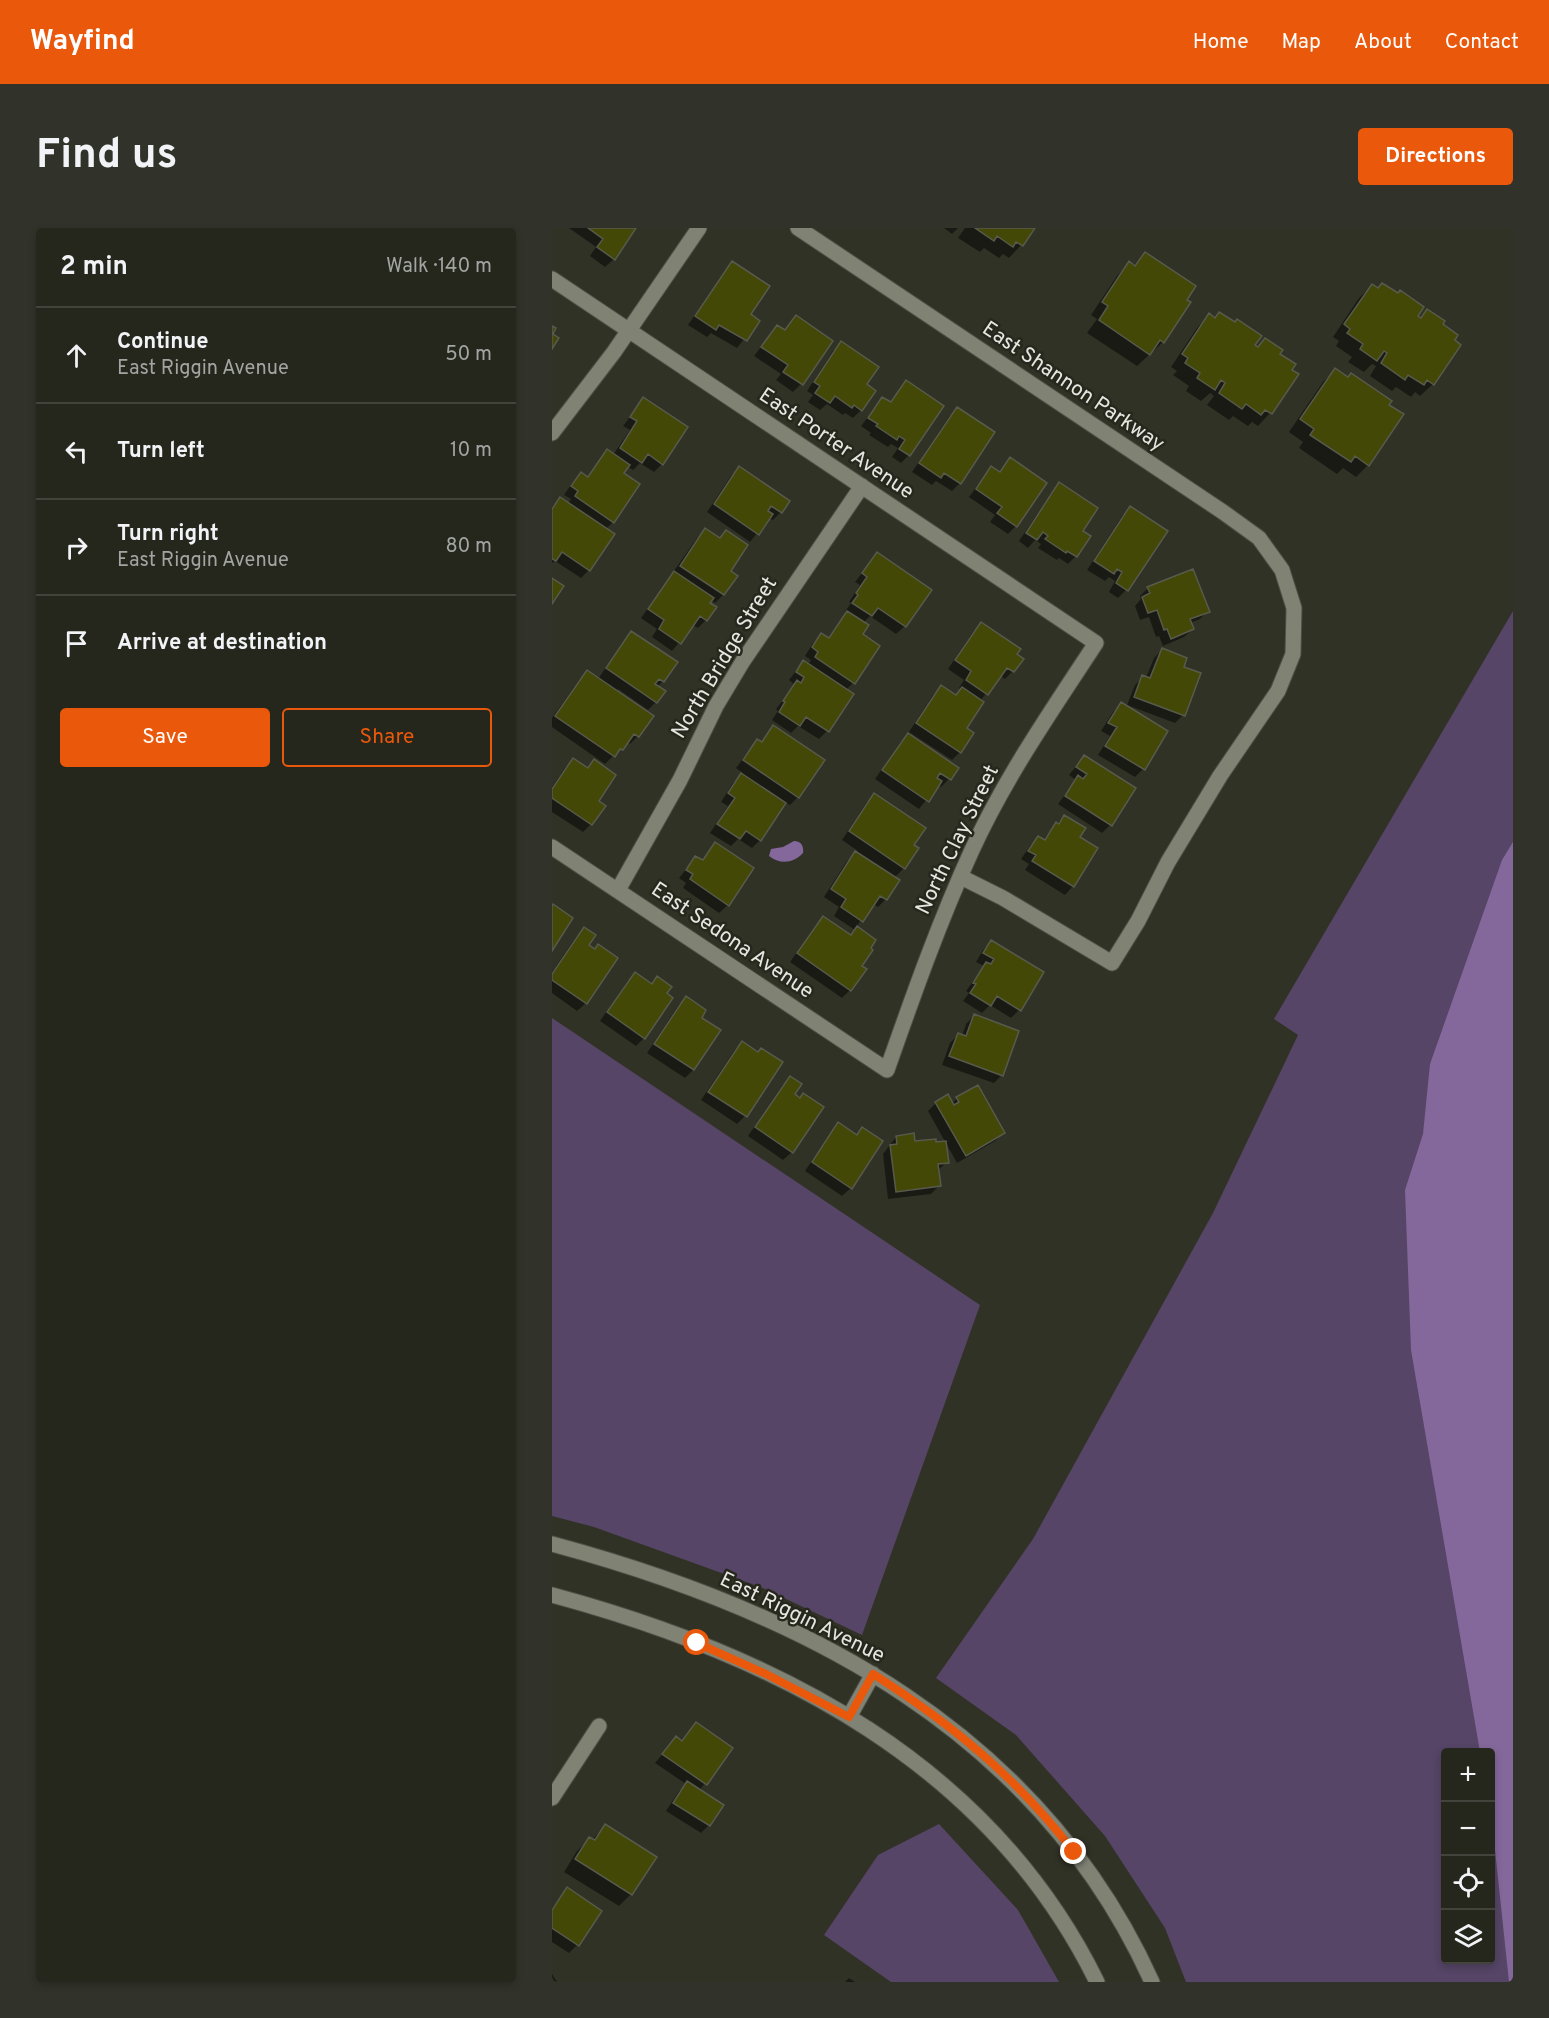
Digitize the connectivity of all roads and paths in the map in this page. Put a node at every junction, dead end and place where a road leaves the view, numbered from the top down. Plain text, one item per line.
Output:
1 (699, 228) edge
2 (798, 228) edge
3 (552, 279) edge
4 (629, 331) junction
5 (552, 433) edge
6 (862, 486) junction
7 (1096, 643) joint
8 (552, 847) edge
9 (961, 877) junction
10 (618, 890) junction
11 (887, 1070) joint
12 (552, 1544) edge
13 (552, 1595) edge
14 (873, 1674) junction
15 (849, 1717) junction
16 (599, 1726) dead end
17 (552, 1798) edge
18 (1097, 1982) edge
19 (1152, 1982) edge

1 - 4 street
2 - 9 street, East Shannon Parkway
3 - 4 street, East Porter Avenue
4 - 5 street
4 - 6 street, East Porter Avenue
6 - 7 street, East Porter Avenue
6 - 10 street, North Bridge Street
7 - 9 street, North Clay Street
8 - 10 street, East Sedona Avenue
9 - 11 street, North Clay Street
10 - 11 street, East Sedona Avenue
12 - 14 street, East Riggin Avenue
13 - 15 street
14 - 15 street
14 - 19 street, East Riggin Avenue
15 - 18 street
16 - 17 street

